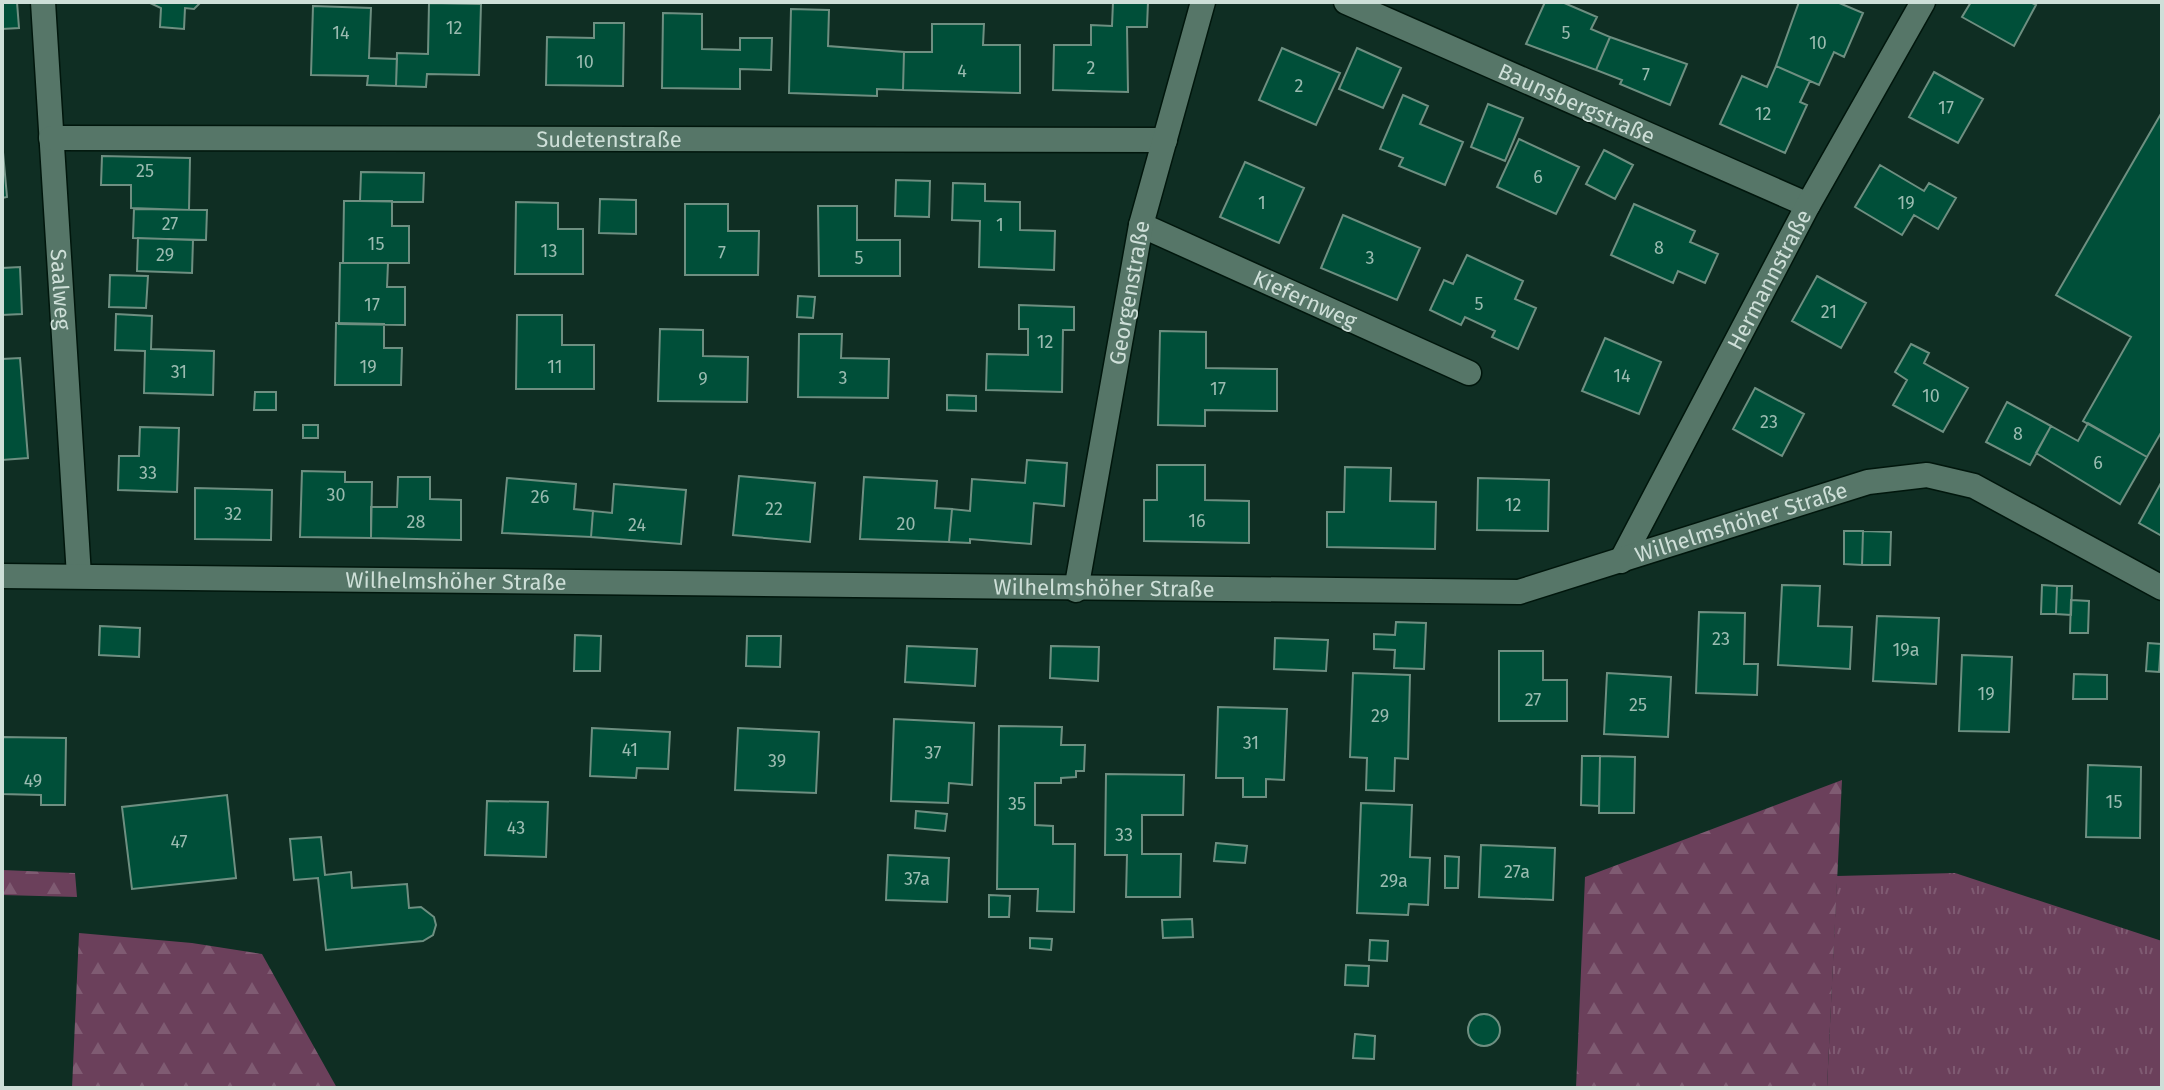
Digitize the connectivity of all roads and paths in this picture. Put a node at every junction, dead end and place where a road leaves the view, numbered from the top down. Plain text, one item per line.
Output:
1 (43, 2) edge
2 (1203, 2) edge
3 (1346, 2) edge
4 (1923, 2) edge
5 (51, 138) junction
6 (1165, 140) junction
7 (1808, 205) junction
8 (1141, 225) junction
9 (1469, 373) dead end
10 (1621, 561) junction
11 (2, 576) edge
12 (79, 576) junction
13 (2162, 588) edge
14 (1076, 590) junction

1 - 5 street, Saalweg
2 - 6 street, Georgenstraße
3 - 7 street, Baunsbergstraße
4 - 7 street, Hermannstraße
5 - 6 street, Sudetenstraße
5 - 12 street, Saalweg
6 - 8 street, Georgenstraße
7 - 10 street, Hermannstraße
8 - 9 street, Kiefernweg
8 - 14 street, Georgenstraße
10 - 13 street, Wilhelmshöher Straße
10 - 14 street, Wilhelmshöher Straße
11 - 12 street, Wilhelmshöher Straße
12 - 14 street, Wilhelmshöher Straße

